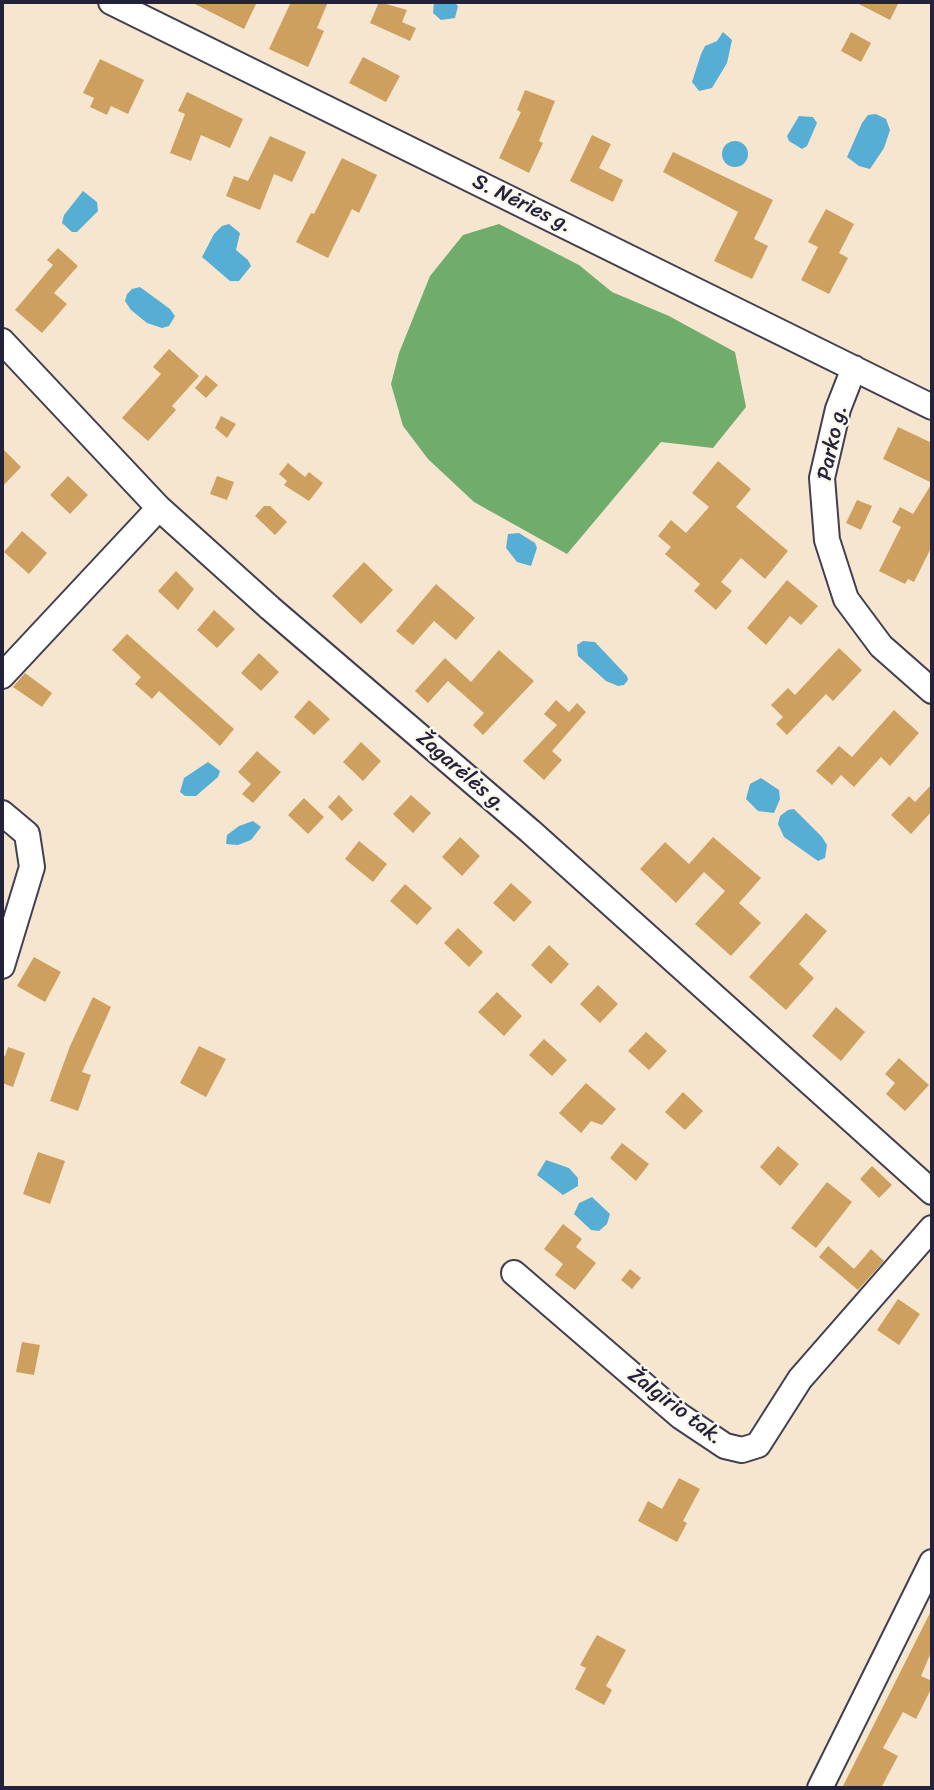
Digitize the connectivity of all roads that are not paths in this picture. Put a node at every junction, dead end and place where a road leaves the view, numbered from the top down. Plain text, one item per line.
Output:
1 (111, 2) edge
2 (2, 341) edge
3 (854, 368) junction
4 (932, 407) edge
5 (159, 508) junction
6 (2, 676) edge
7 (932, 691) edge
8 (2, 813) edge
9 (2, 966) edge
10 (932, 1192) edge
11 (932, 1228) edge
12 (514, 1273) dead end
13 (932, 1562) edge
14 (820, 1788) edge

1 - 3 street, S. Nėries g.
2 - 5 street, Žagarėlės g.
3 - 4 street, S. Nėries g.
3 - 7 street, Parko g.
5 - 6 street
5 - 10 street, Žagarėlės g.
8 - 9 street
11 - 12 street, Žalgirio tak.
13 - 14 street

